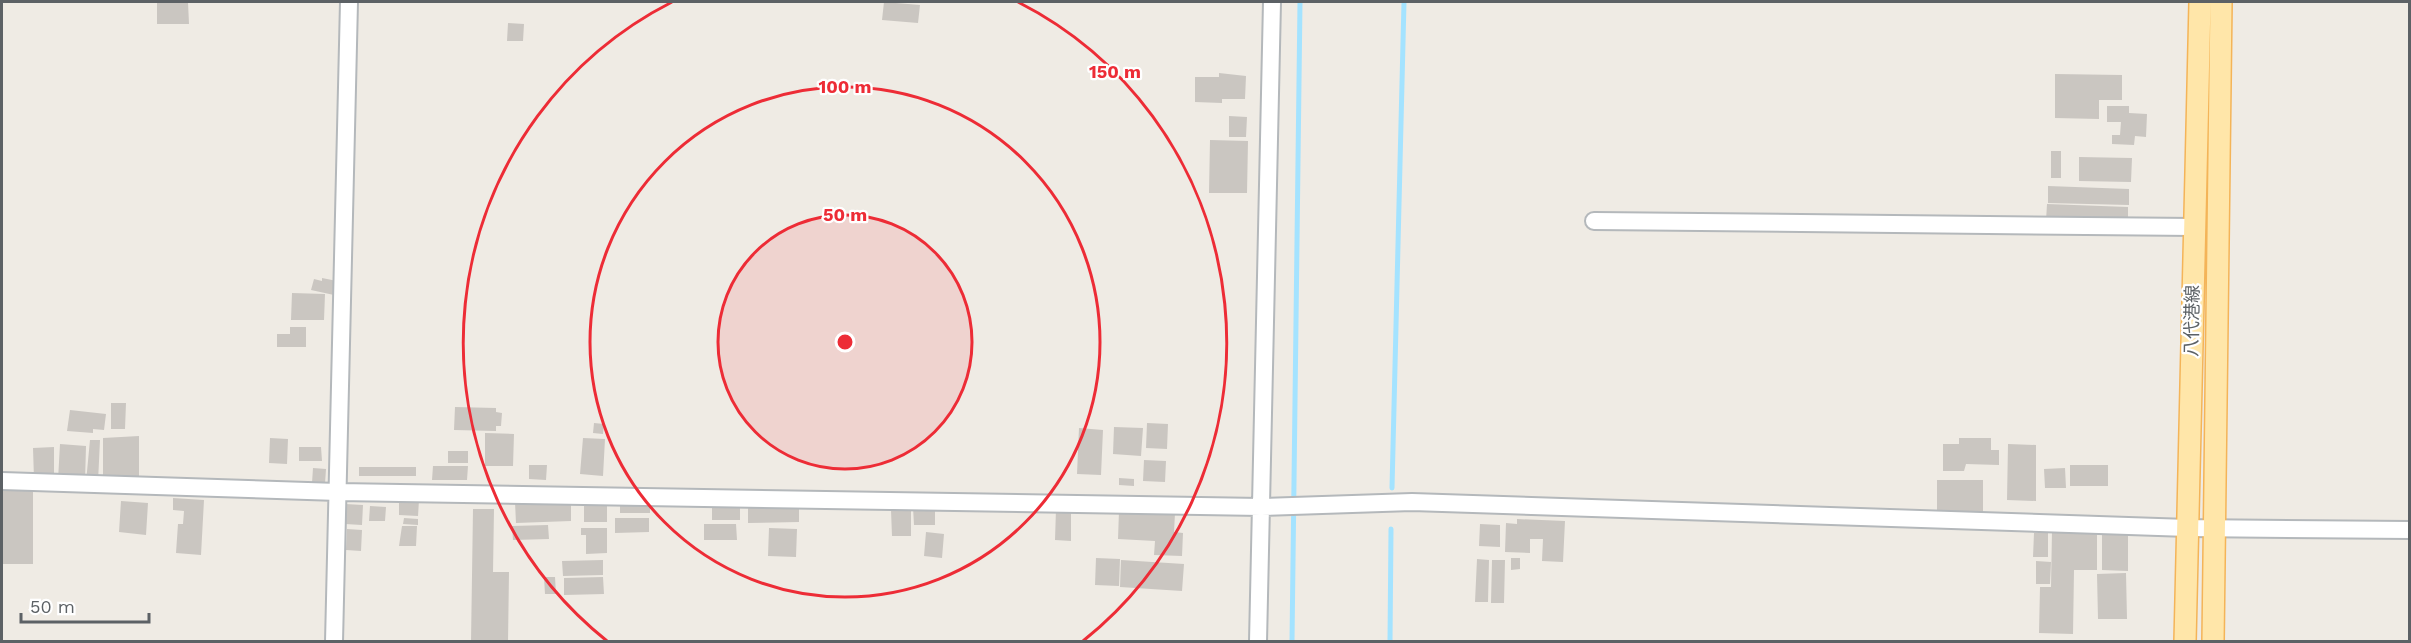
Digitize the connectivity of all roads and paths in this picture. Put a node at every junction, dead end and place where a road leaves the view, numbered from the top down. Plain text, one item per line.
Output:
1 (350, 2) edge
2 (1272, 2) edge
3 (2200, 2) edge
4 (2221, 2) edge
5 (1594, 221) dead end
6 (2194, 227) junction
7 (2, 481) edge
8 (338, 492) junction
9 (1261, 507) junction
10 (2188, 528) junction
11 (2215, 528) junction
12 (2409, 530) edge
13 (334, 642) edge
14 (1258, 642) edge
15 (2186, 642) edge
16 (2212, 642) edge

1 - 8 street
2 - 9 street
3 - 6 main road, 八代港線
4 - 11 main road, 八代港線
5 - 6 street
6 - 10 main road, 八代港線
7 - 8 street
8 - 9 street
8 - 13 street
9 - 10 street
9 - 14 street
10 - 11 street
10 - 15 main road, 八代港線
11 - 12 street
11 - 16 main road, 八代港線

